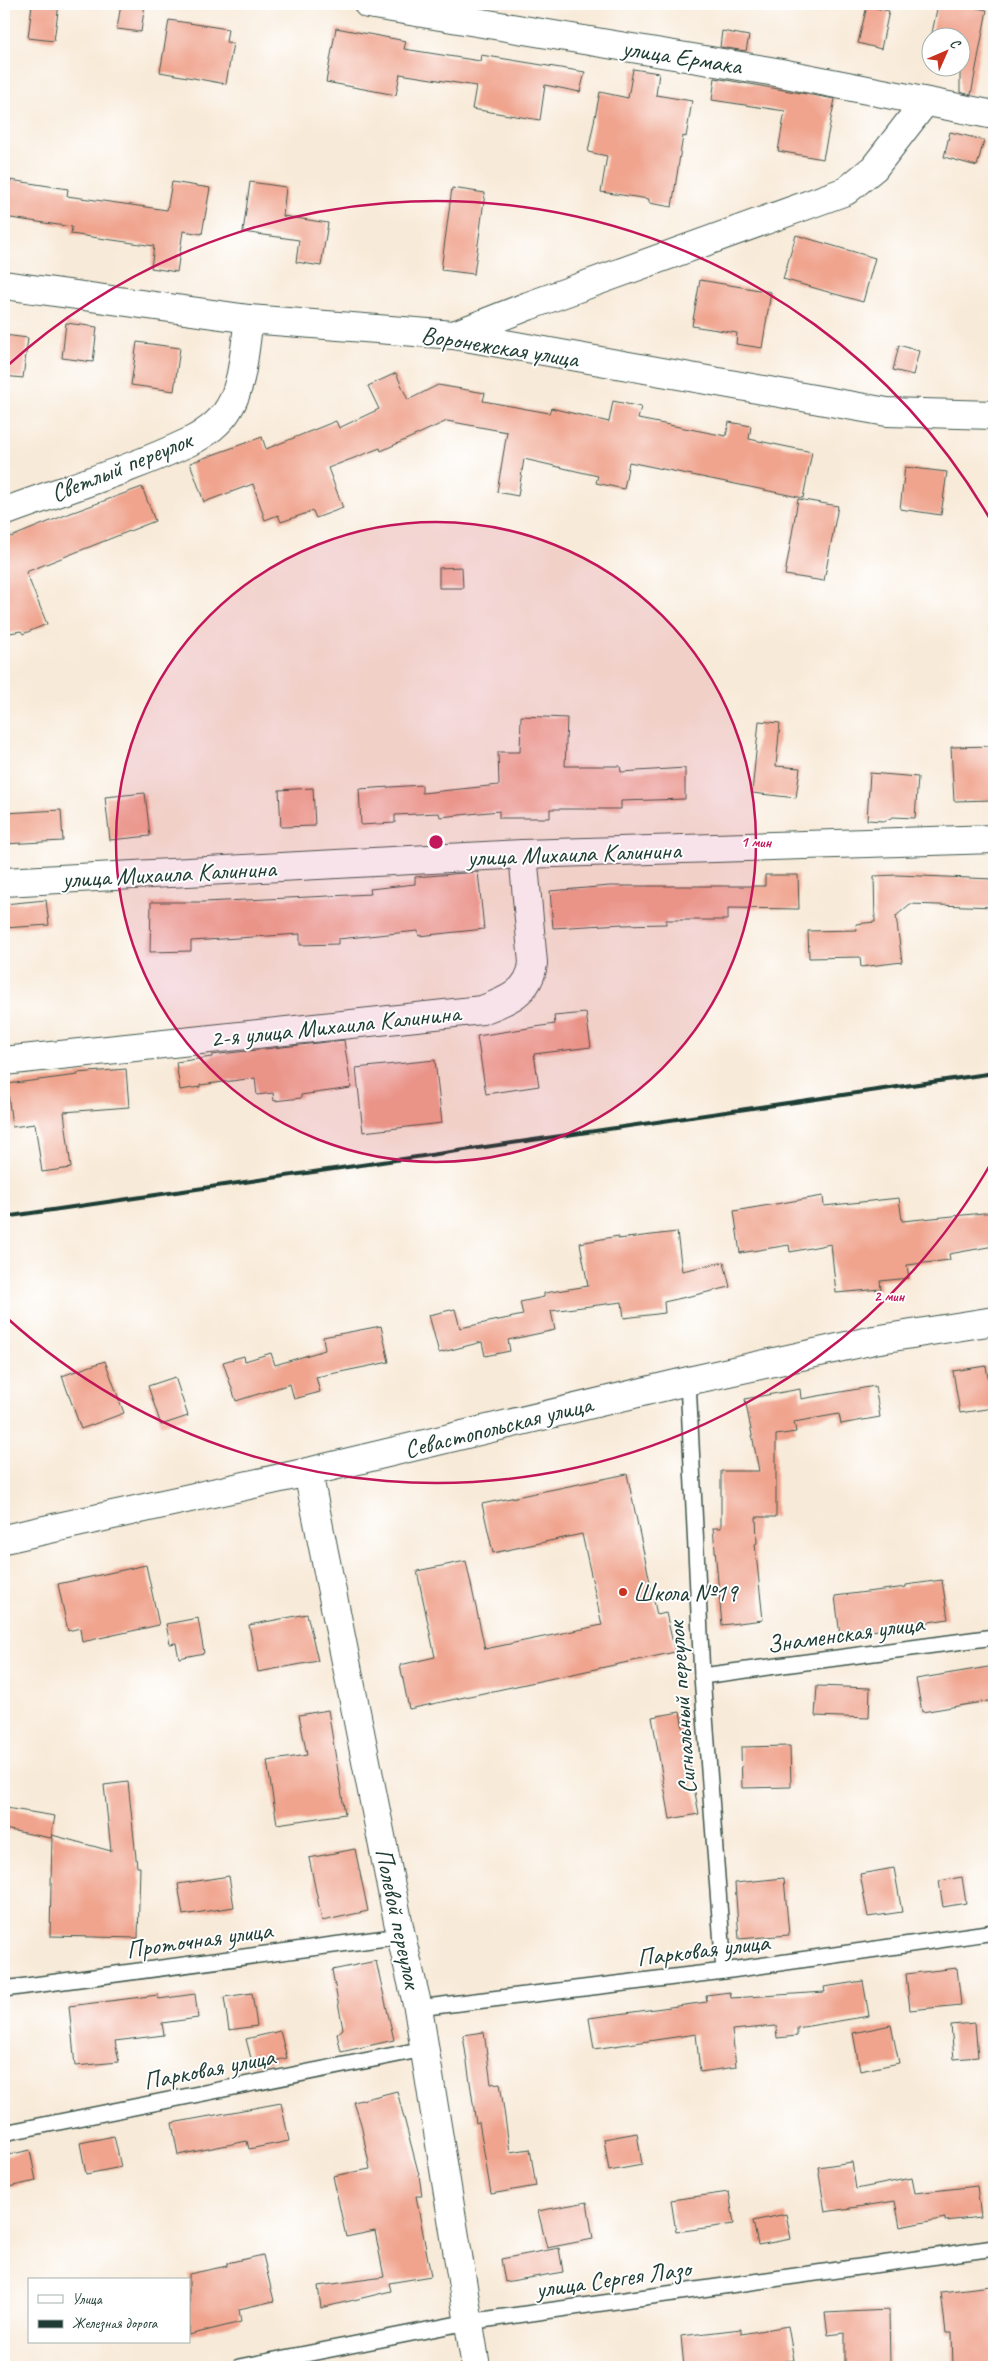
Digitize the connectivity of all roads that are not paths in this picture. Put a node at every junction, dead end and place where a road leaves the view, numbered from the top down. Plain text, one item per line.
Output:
1 (368, 4) edge
2 (925, 102) junction
3 (994, 115) edge
4 (4, 285) edge
5 (250, 319) junction
6 (454, 335) junction
7 (994, 415) edge
8 (4, 512) edge
9 (994, 839) edge
10 (523, 854) junction
11 (4, 882) edge
12 (4, 1061) edge
13 (994, 1320) edge
14 (688, 1380) junction
15 (308, 1472) junction
16 (4, 1539) edge
17 (994, 1637) edge
18 (702, 1676) junction
19 (994, 1932) edge
20 (401, 1936) junction
21 (724, 1971) junction
22 (4, 1989) edge
23 (418, 2008) junction
24 (424, 2049) junction
25 (4, 2133) edge
26 (994, 2248) edge
27 (468, 2322) junction
28 (240, 2367) edge
29 (476, 2367) edge

1 - 2 street, улица Ермака
2 - 3 street, улица Ермака
2 - 6 street
4 - 5 street, Воронежская улица
5 - 6 street, Воронежская улица
5 - 8 street, Светлый переулок
6 - 7 street, Воронежская улица
9 - 10 street, улица Михаила Калинина
10 - 11 street, улица Михаила Калинина
10 - 12 street, 2-я улица Михаила Калинина
13 - 14 street, Севастопольская улица
14 - 15 street, Севастопольская улица
14 - 18 lane, Сигнальный переулок
15 - 16 street, Севастопольская улица
15 - 20 street, Полевой переулок
17 - 18 lane, Знаменская улица
18 - 21 lane, Сигнальный переулок
19 - 21 lane, Парковая улица
20 - 22 lane, Проточная улица
20 - 23 street, Полевой переулок
21 - 23 lane, Парковая улица
23 - 24 street, Полевой переулок
24 - 25 lane, Парковая улица
24 - 27 street, Полевой переулок
26 - 27 lane, улица Сергея Лазо
27 - 28 lane, улица Сергея Лазо
27 - 29 street, Полевой переулок

